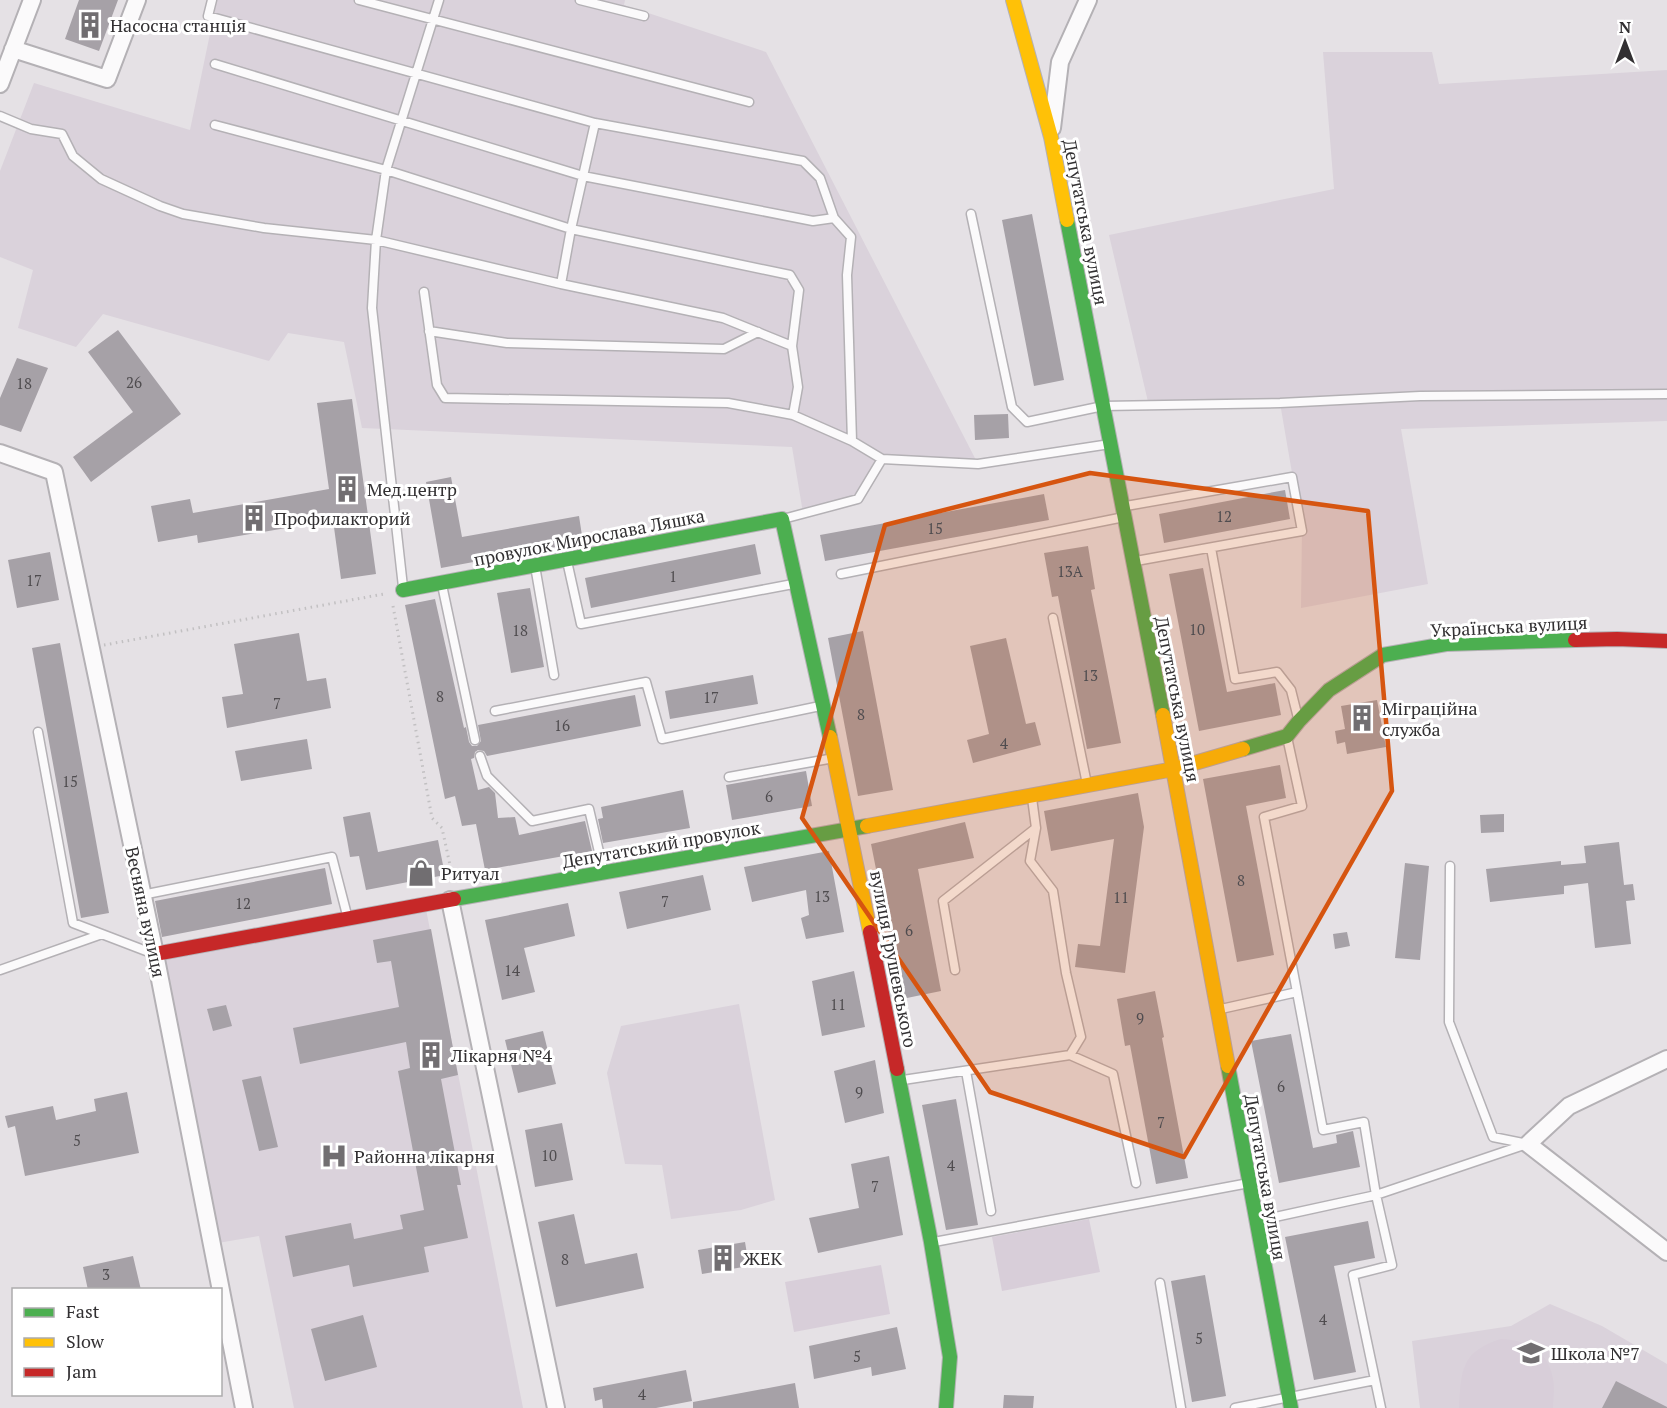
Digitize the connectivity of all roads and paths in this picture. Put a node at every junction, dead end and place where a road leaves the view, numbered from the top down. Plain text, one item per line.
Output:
1 (32, 0) edge
2 (137, 0) edge
3 (212, 0) edge
4 (359, 0) edge
5 (439, 0) edge
6 (580, 0) edge
7 (1013, 0) edge
8 (1088, 1) edge
9 (644, 16) dead end
10 (433, 19) junction
11 (13, 49) junction
12 (215, 64) dead end
13 (416, 74) junction
14 (0, 84) edge
15 (749, 102) dead end
16 (0, 116) edge
17 (402, 121) junction
18 (596, 123) junction
19 (216, 124) dead end
20 (1051, 137) junction
21 (386, 170) junction
22 (584, 176) junction
23 (971, 214) dead end
24 (834, 218) junction
25 (571, 229) junction
26 (376, 240) junction
27 (561, 284) junction
28 (424, 292) dead end
29 (429, 331) junction
30 (758, 332) junction
31 (792, 346) junction
32 (1667, 394) edge
33 (1103, 406) junction
34 (793, 415) junction
35 (852, 441) junction
36 (1111, 444) junction
37 (0, 453) edge
38 (882, 459) junction
39 (1124, 511) junction
40 (782, 519) junction
41 (1211, 548) junction
42 (567, 560) junction
43 (1134, 562) junction
44 (535, 566) junction
45 (842, 574) dead end
46 (442, 583) junction
47 (796, 583) junction
48 (397, 592) junction
49 (1053, 618) dead end
50 (1667, 641) edge
51 (90, 647) junction
52 (554, 675) dead end
53 (823, 705) junction
54 (495, 711) dead end
55 (1299, 721) junction
56 (38, 732) dead end
57 (1287, 736) junction
58 (476, 740) dead end
59 (480, 756) dead end
60 (834, 758) junction
61 (1174, 768) junction
62 (729, 777) dead end
63 (1087, 785) junction
64 (1031, 795) junction
65 (1036, 828) junction
66 (850, 829) junction
67 (1450, 866) dead end
68 (603, 873) junction
69 (142, 895) junction
70 (454, 899) junction
71 (348, 919) junction
72 (102, 934) junction
73 (155, 954) junction
74 (0, 970) edge
75 (955, 970) dead end
76 (1297, 992) junction
77 (1218, 1010) junction
78 (1070, 1055) junction
79 (1667, 1059) edge
80 (966, 1071) junction
81 (899, 1081) junction
82 (1527, 1144) junction
83 (1136, 1183) dead end
84 (1249, 1183) junction
85 (1376, 1195) junction
86 (991, 1211) dead end
87 (1256, 1222) junction
88 (931, 1242) junction
89 (1667, 1252) edge
90 (1160, 1283) dead end
91 (220, 1288) edge
92 (222, 1296) edge
93 (1375, 1380) junction
94 (1290, 1403) edge
95 (244, 1408) edge
96 (556, 1408) edge
97 (946, 1408) edge
98 (1181, 1408) edge
99 (1235, 1408) edge
100 (1381, 1408) edge

1 - 11 street
2 - 11 street
3 - 13 lane
4 - 10 lane
5 - 10 lane
6 - 9 lane
7 - 20 street, Депутатська вулиця
8 - 20 street
10 - 13 lane
10 - 15 lane
11 - 14 street
12 - 17 lane
13 - 17 lane
13 - 18 lane
16 - 26 lane
17 - 21 lane
17 - 22 lane
18 - 22 lane
18 - 24 lane
19 - 21 lane
20 - 33 street, Депутатська вулиця
21 - 25 lane
21 - 26 lane
22 - 24 lane
22 - 25 lane
23 - 33 lane
24 - 35 lane
25 - 27 lane
25 - 31 lane
26 - 27 lane
26 - 48 lane
27 - 30 lane
28 - 29 lane
29 - 30 lane
29 - 34 lane
30 - 31 lane
31 - 34 lane
32 - 33 lane
33 - 36 street, Депутатська вулиця
34 - 35 lane
35 - 38 lane
36 - 38 lane
36 - 39 street, Депутатська вулиця
37 - 51 street, Весняна вулиця
38 - 40 lane
39 - 41 lane
39 - 43 street, Депутатська вулиця
39 - 45 lane
40 - 42 street, провулок Мирослава Ляшка
40 - 47 street, вулиця Грушевського
41 - 43 lane
41 - 55 lane
42 - 44 street, провулок Мирослава Ляшка
42 - 47 lane
43 - 61 street, Депутатська вулиця
44 - 46 street, провулок Мирослава Ляшка
44 - 52 lane
46 - 48 street, провулок Мирослава Ляшка
46 - 58 lane
47 - 53 street, вулиця Грушевського
48 - 51 path
48 - 70 path
49 - 63 lane
50 - 55 street, Українська вулиця
51 - 69 street, Весняна вулиця
53 - 54 lane
53 - 60 street, вулиця Грушевського
55 - 57 street, Українська вулиця
56 - 72 lane
57 - 61 street
57 - 76 lane
59 - 68 lane
60 - 62 lane
60 - 66 street, вулиця Грушевського
61 - 63 street, Депутатський провулок
61 - 77 street, Депутатська вулиця
63 - 64 street, Депутатський провулок
64 - 65 lane
64 - 66 street, Депутатський провулок
65 - 75 lane
65 - 78 lane
66 - 68 street, Депутатський провулок
66 - 81 street, вулиця Грушевського
67 - 82 lane
68 - 70 street, Депутатський провулок
69 - 71 lane
69 - 73 street, Весняна вулиця
70 - 71 street, Депутатський провулок
70 - 96 street
71 - 73 street, Депутатський провулок
72 - 73 lane
72 - 74 lane
73 - 91 street, Весняна вулиця
76 - 77 lane
76 - 85 lane
77 - 84 street, Депутатська вулиця
78 - 80 lane
78 - 83 lane
79 - 82 street
80 - 81 lane
80 - 86 lane
81 - 88 street, вулиця Грушевського
82 - 85 lane
82 - 89 street
84 - 87 street, Депутатська вулиця
84 - 88 lane
85 - 87 lane
85 - 93 lane
87 - 94 street, Депутатська вулиця
88 - 97 street, вулиця Грушевського
90 - 98 lane
92 - 95 street, Весняна вулиця
93 - 94 lane
93 - 100 lane
94 - 99 lane

